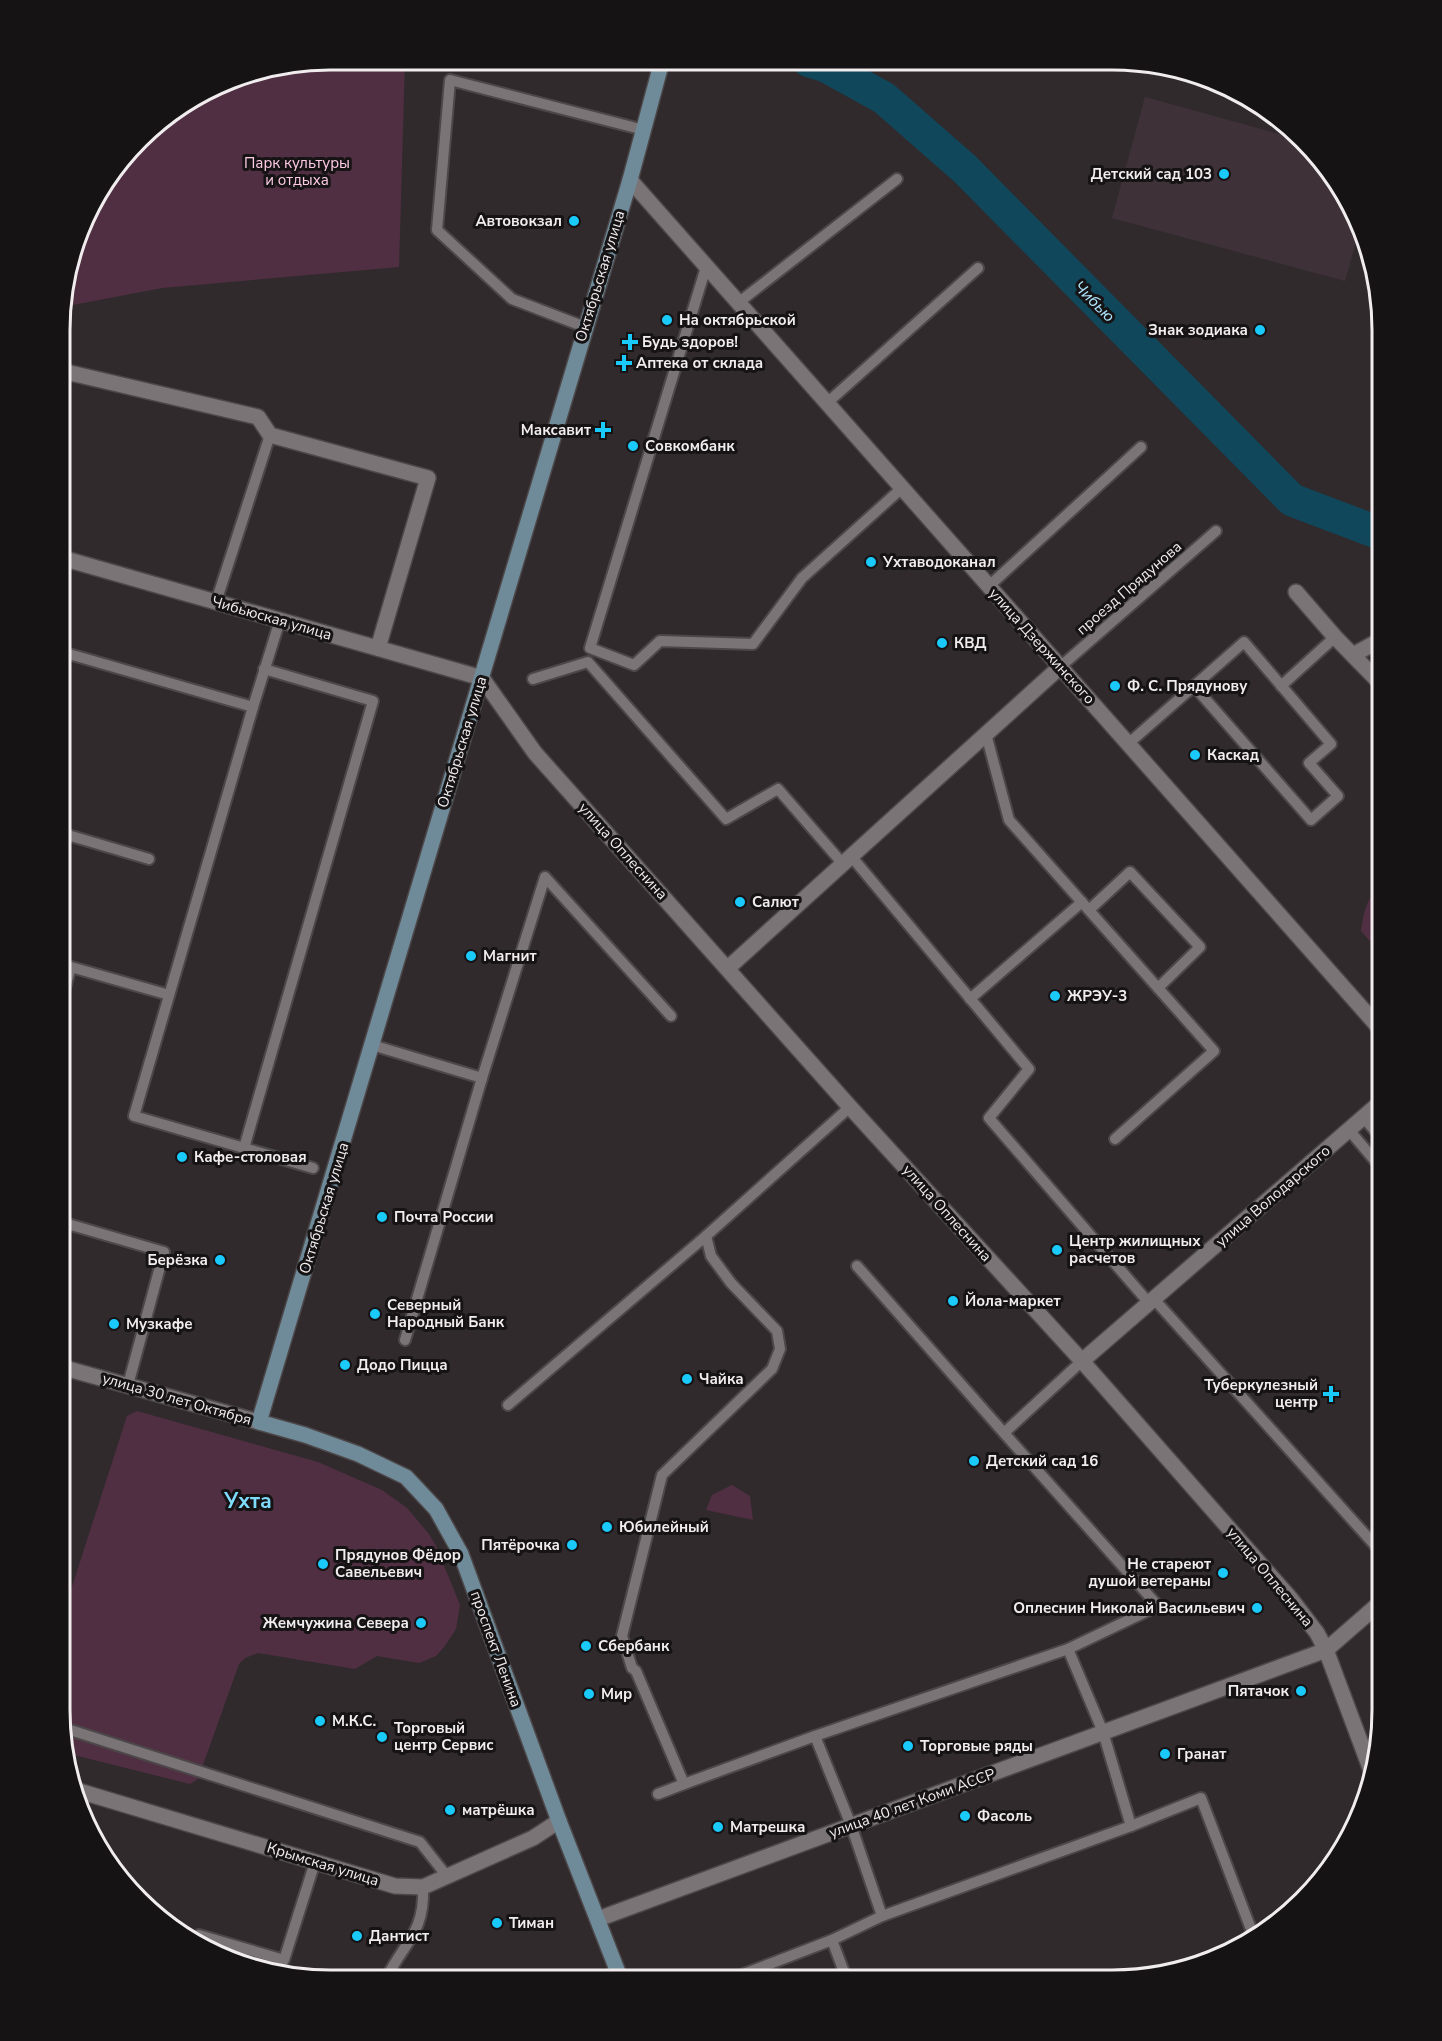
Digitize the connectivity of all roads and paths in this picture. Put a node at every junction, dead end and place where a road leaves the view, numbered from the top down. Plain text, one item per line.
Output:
1 (659, 70) edge
2 (644, 130) junction
3 (897, 179) dead end
4 (630, 180) junction
5 (706, 267) junction
6 (978, 268) dead end
7 (738, 303) junction
8 (585, 327) junction
9 (70, 372) edge
10 (827, 403) junction
11 (270, 435) junction
12 (1141, 447) dead end
13 (902, 488) junction
14 (1216, 531) dead end
15 (70, 560) edge
16 (989, 586) junction
17 (1296, 592) dead end
18 (216, 602) junction
19 (280, 620) junction
20 (1335, 637) junction
21 (1372, 645) edge
22 (378, 648) junction
23 (70, 654) edge
24 (1353, 655) junction
25 (1060, 667) junction
26 (264, 669) junction
27 (1372, 675) edge
28 (482, 678) junction
29 (533, 679) dead end
30 (1194, 686) junction
31 (1281, 686) junction
32 (253, 707) junction
33 (986, 734) junction
34 (1129, 743) junction
35 (70, 836) edge
36 (149, 859) dead end
37 (847, 860) junction
38 (1085, 906) junction
39 (728, 968) junction
40 (70, 970) edge
41 (1158, 988) junction
42 (169, 995) junction
43 (970, 999) junction
44 (671, 1016) dead end
45 (1372, 1019) edge
46 (372, 1045) junction
47 (482, 1078) junction
48 (850, 1107) junction
49 (1372, 1110) edge
50 (1363, 1118) junction
51 (1372, 1128) edge
52 (1349, 1130) junction
53 (1115, 1139) dead end
54 (244, 1148) junction
55 (1372, 1157) edge
56 (314, 1168) dead end
57 (70, 1225) edge
58 (706, 1236) junction
59 (857, 1266) dead end
60 (1152, 1301) junction
61 (405, 1340) dead end
62 (1082, 1361) junction
63 (70, 1369) edge
64 (128, 1385) junction
65 (508, 1405) dead end
66 (259, 1422) junction
67 (1004, 1433) junction
68 (1372, 1541) edge
69 (1372, 1611) edge
70 (1068, 1648) junction
71 (1326, 1650) junction
72 (71, 1730) edge
73 (1103, 1732) junction
74 (815, 1736) junction
75 (1367, 1760) edge
76 (684, 1784) junction
77 (83, 1792) edge
78 (658, 1794) dead end
79 (559, 1821) junction
80 (851, 1825) junction
81 (1131, 1826) junction
82 (315, 1862) junction
83 (446, 1875) junction
84 (423, 1887) junction
85 (882, 1917) junction
86 (598, 1919) junction
87 (1251, 1930) edge
88 (200, 1935) dead end
89 (832, 1940) junction
90 (392, 1970) edge
91 (617, 1970) edge
92 (754, 1970) edge
93 (843, 1970) edge

1 - 2 main road, Октябрьская улица
2 - 4 main road, Октябрьская улица
2 - 8 lane
3 - 7 lane
4 - 5 street, улица Дзержинского
4 - 8 main road, Октябрьская улица
5 - 7 street, улица Дзержинского
5 - 13 lane
6 - 10 lane
7 - 10 street, улица Дзержинского
8 - 28 main road, Октябрьская улица
9 - 11 street
10 - 13 street, улица Дзержинского
11 - 18 lane
11 - 22 street
12 - 16 lane
13 - 16 street, улица Дзержинского
14 - 25 lane, проезд Прядунова
15 - 18 street, Чибьюская улица
16 - 25 street, улица Дзержинского
17 - 20 street
18 - 19 street, Чибьюская улица
19 - 22 street, Чибьюская улица
19 - 26 lane
20 - 24 street
20 - 31 lane
21 - 24 street
22 - 28 street, Чибьюская улица
23 - 32 lane
24 - 27 street
25 - 33 street
25 - 34 street, улица Дзержинского
26 - 32 lane
26 - 54 lane
28 - 39 street, улица Оплеснина
28 - 46 main road, Октябрьская улица
29 - 37 lane
30 - 31 lane
30 - 31 lane
30 - 34 lane
32 - 42 lane
33 - 37 street
33 - 38 lane
34 - 45 street, улица Дзержинского
35 - 36 lane
37 - 39 street
37 - 43 lane
38 - 41 lane
38 - 41 lane
38 - 43 lane
39 - 48 street, улица Оплеснина
40 - 42 lane
41 - 53 lane
42 - 54 lane
43 - 60 lane
44 - 47 lane
46 - 47 lane
46 - 66 main road, Октябрьская улица
47 - 61 lane
48 - 58 lane
48 - 62 street, улица Оплеснина
49 - 50 street, улица Володарского
50 - 51 lane
50 - 52 street, улица Володарского
52 - 55 lane
52 - 60 street, улица Володарского
54 - 56 lane
57 - 64 lane
58 - 65 lane
58 - 76 lane
59 - 67 lane
60 - 62 street, улица Володарского
60 - 68 lane
62 - 67 lane
62 - 71 street, улица Оплеснина
63 - 64 street, улица 30 лет Октября
64 - 66 street, улица 30 лет Октября
66 - 79 main road, проспект Ленина
67 - 70 lane
69 - 71 street, улица 40 лет Коми АССР
70 - 73 lane
70 - 74 lane
71 - 73 street, улица 40 лет Коми АССР
71 - 75 street, улица Оплеснина
72 - 83 lane
73 - 80 street, улица 40 лет Коми АССР
73 - 81 lane
74 - 76 lane
74 - 80 lane
76 - 78 lane
77 - 82 street, Крымская улица
79 - 83 street
79 - 86 main road, проспект Ленина
80 - 85 lane
80 - 86 street, улица 40 лет Коми АССР
81 - 85 lane
81 - 87 lane
82 - 84 street, Крымская улица
82 - 88 lane
83 - 84 street
84 - 90 lane
85 - 89 lane
86 - 91 main road, проспект Ленина
89 - 92 lane
89 - 93 lane

